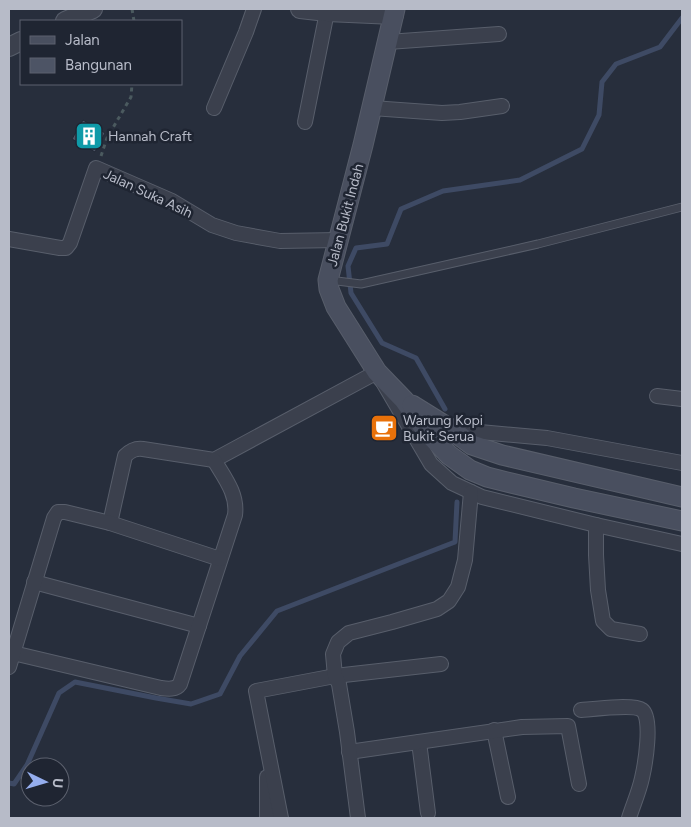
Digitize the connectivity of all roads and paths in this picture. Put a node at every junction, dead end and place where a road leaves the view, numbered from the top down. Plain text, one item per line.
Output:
1 (93, 9) edge
2 (254, 9) edge
3 (300, 9) edge
4 (327, 12) junction
5 (395, 12) edge
6 (68, 20) edge
7 (499, 34) dead end
8 (388, 42) junction
9 (132, 85) edge
10 (502, 106) dead end
11 (214, 108) dead end
12 (372, 108) junction
13 (305, 122) dead end
14 (96, 168) junction
15 (682, 207) edge
16 (9, 239) edge
17 (338, 240) junction
18 (335, 281) junction
19 (377, 372) junction
20 (657, 396) dead end
21 (682, 399) edge
22 (404, 400) junction
23 (449, 428) junction
24 (214, 460) junction
25 (682, 463) edge
26 (471, 492) junction
27 (682, 497) edge
28 (682, 521) edge
29 (110, 523) junction
30 (596, 525) junction
31 (682, 544) edge
32 (220, 559) junction
33 (34, 582) junction
34 (199, 626) junction
35 (640, 634) dead end
36 (13, 653) junction
37 (441, 664) dead end
38 (9, 667) edge
39 (336, 676) junction
40 (581, 710) dead end
41 (494, 730) junction
42 (419, 742) junction
43 (268, 748) junction
44 (349, 752) junction
45 (579, 784) dead end
46 (508, 797) dead end
47 (428, 813) dead end
48 (266, 818) edge
49 (281, 818) edge
50 (358, 818) edge
51 (629, 818) edge

1 - 6 street
2 - 11 street
3 - 4 street
4 - 5 street
4 - 13 street
5 - 8 main road, Jalan Bukit Indah
7 - 8 street
8 - 12 main road, Jalan Bukit Indah
9 - 14 path
10 - 12 street
12 - 17 main road, Jalan Bukit Indah
14 - 16 street, Jalan Suka Asih
14 - 17 street, Jalan Suka Asih
15 - 18 lane
17 - 18 main road, Jalan Bukit Indah
18 - 19 main road, Jalan Bukit Indah
19 - 22 main road, Jalan Bukit Indah
19 - 24 street
19 - 26 street
20 - 21 street
22 - 23 main road, Jalan Bukit Indah
22 - 28 main road, Jalan Bukit Indah
23 - 25 street
23 - 27 main road, Jalan Bukit Indah
24 - 29 street
24 - 32 street
26 - 30 street
26 - 39 street
29 - 32 street
29 - 33 street
30 - 31 street
30 - 35 street
32 - 34 street
33 - 34 street
33 - 36 street
34 - 36 street
36 - 38 street
37 - 39 street
39 - 43 street
39 - 44 street
40 - 51 street
41 - 42 street
41 - 45 street
41 - 46 street
42 - 44 street
42 - 47 street
43 - 48 street
43 - 49 street
44 - 50 street

